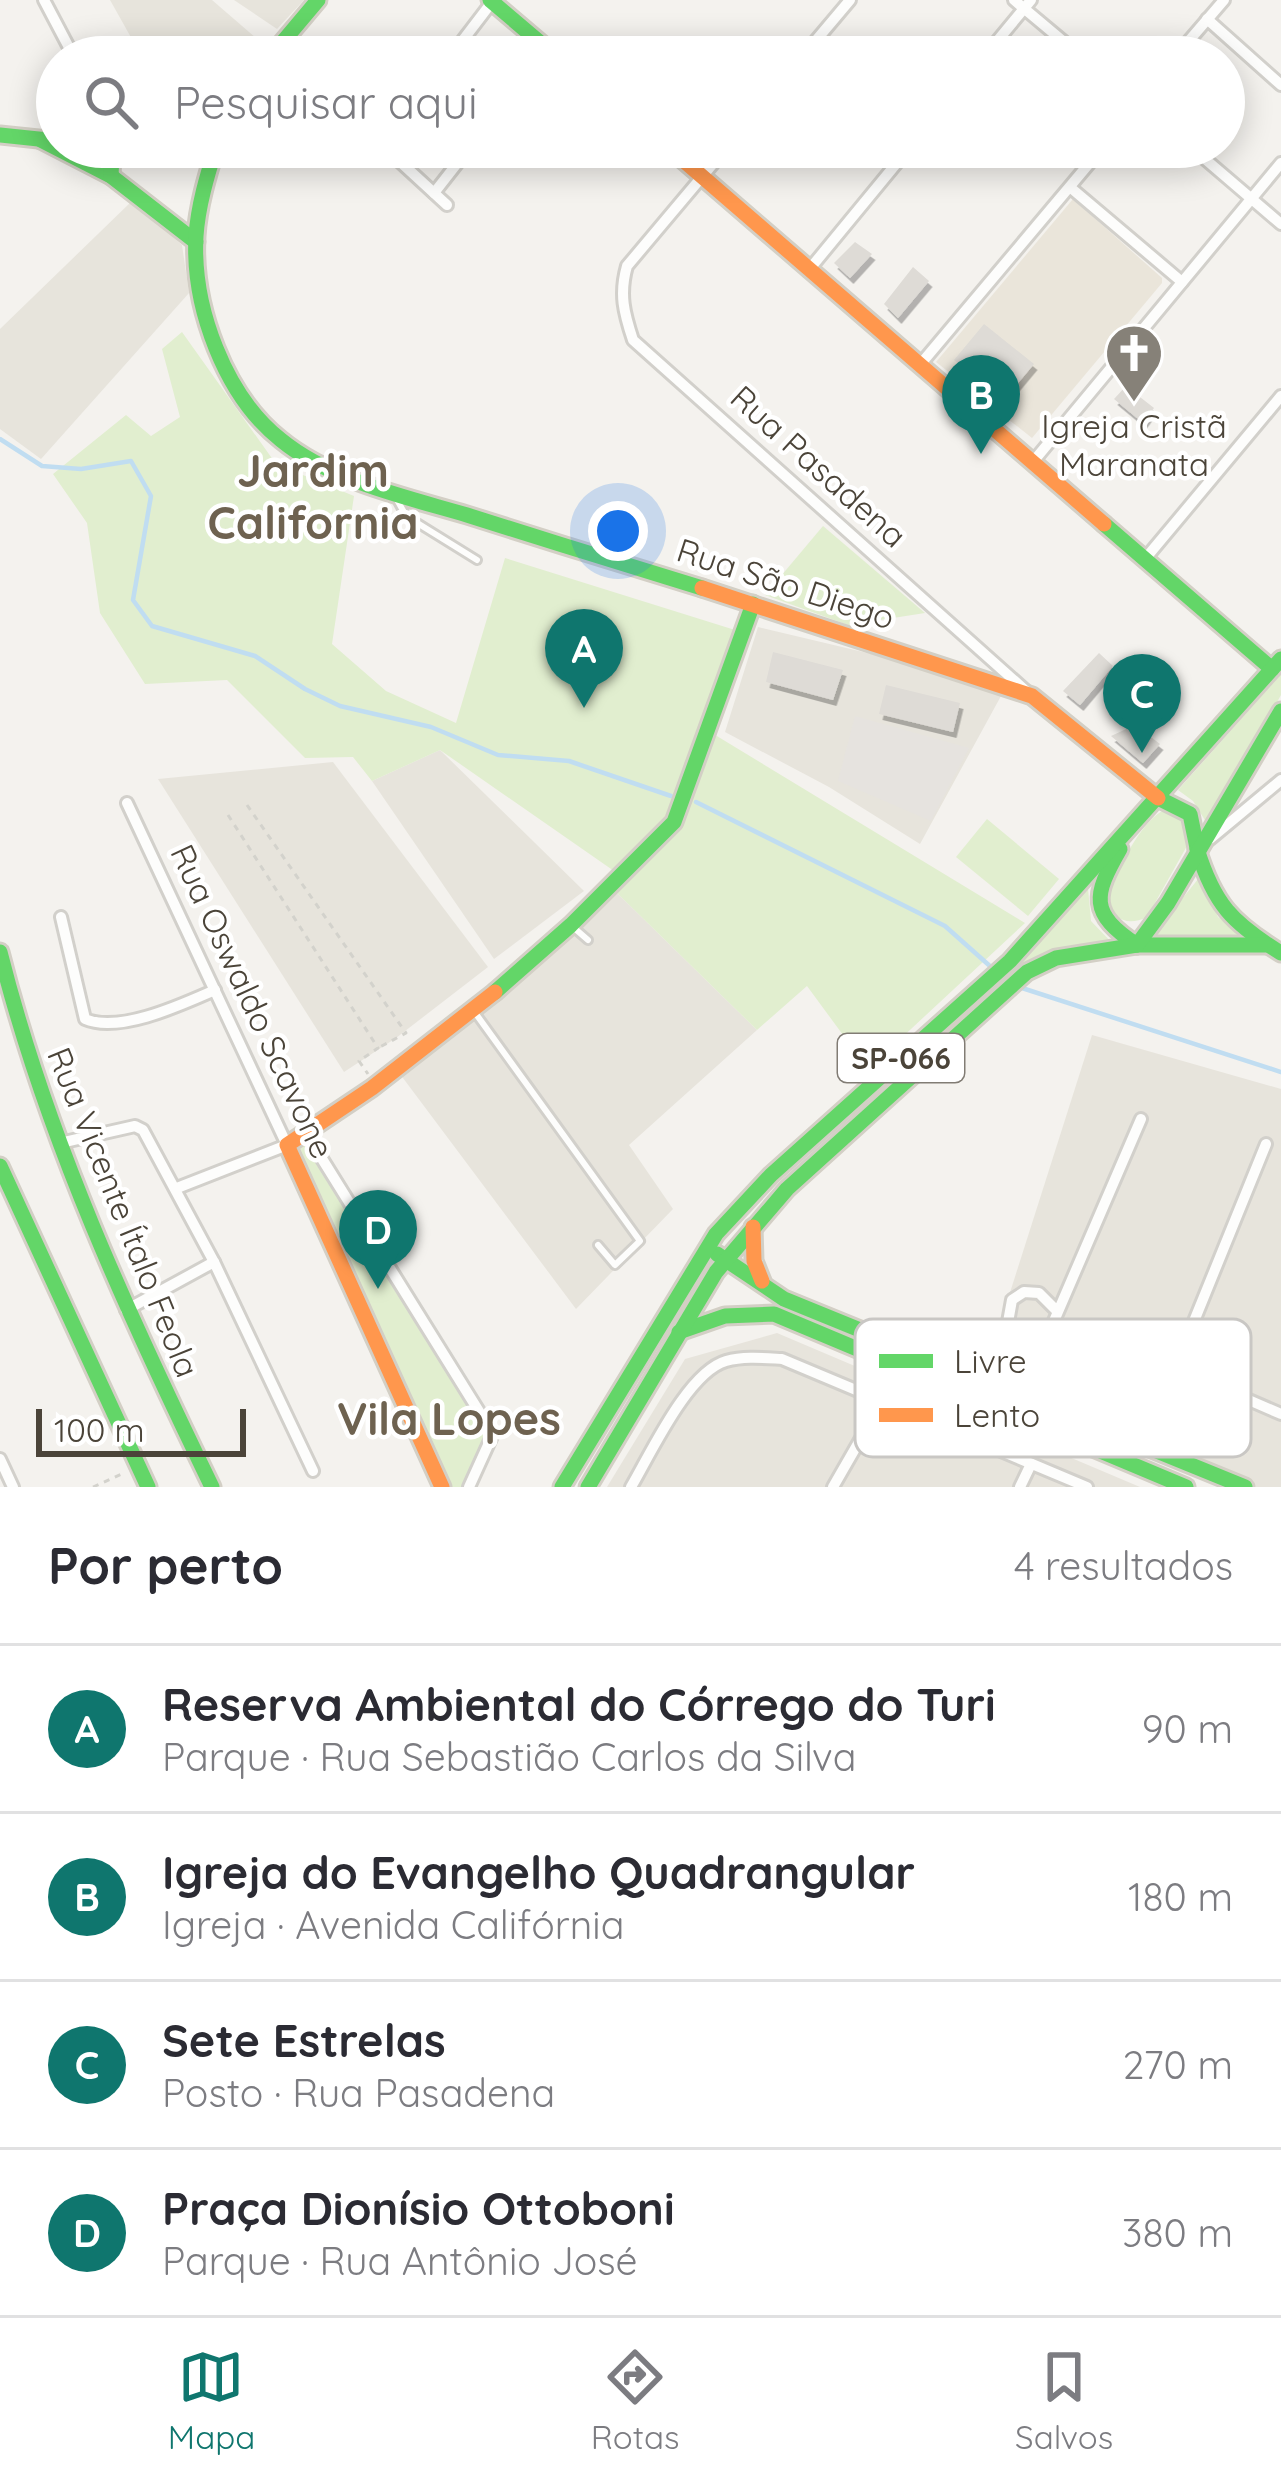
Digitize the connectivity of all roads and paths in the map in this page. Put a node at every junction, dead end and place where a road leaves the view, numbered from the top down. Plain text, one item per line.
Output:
1 (44, 0) edge
2 (318, 0) edge
3 (850, 0) edge
4 (1224, 0) edge
5 (491, 1) edge
6 (1023, 3) edge
7 (1207, 20) junction
8 (63, 36) edge
9 (291, 36) edge
10 (465, 36) edge
11 (528, 36) edge
12 (820, 36) edge
13 (999, 36) edge
14 (1059, 36) edge
15 (1193, 36) edge
16 (1225, 36) edge
17 (1245, 53) edge
18 (1281, 85) edge
19 (0, 135) edge
20 (36, 139) edge
21 (1281, 163) edge
22 (97, 168) edge
23 (111, 168) edge
24 (209, 168) edge
25 (406, 168) edge
26 (454, 168) edge
27 (693, 168) edge
28 (710, 168) edge
29 (893, 168) edge
30 (1086, 168) edge
31 (1216, 168) edge
32 (111, 176) junction
33 (703, 176) junction
34 (1071, 188) junction
35 (434, 193) junction
36 (1251, 198) junction
37 (447, 205) dead end
38 (1281, 224) edge
39 (196, 242) junction
40 (808, 271) junction
41 (1183, 282) junction
42 (919, 366) junction
43 (1281, 396) edge
44 (1032, 463) junction
45 (394, 493) junction
46 (1145, 559) junction
47 (477, 560) dead end
48 (752, 604) junction
49 (990, 659) junction
50 (1276, 664) edge
51 (977, 677) junction
52 (1032, 696) junction
53 (1281, 711) edge
54 (1281, 780) edge
55 (1276, 794) edge
56 (1158, 798) junction
57 (127, 803) dead end
58 (247, 805) dead end
59 (228, 814) dead end
60 (1138, 817) junction
61 (1198, 849) junction
62 (61, 917) dead end
63 (571, 925) junction
64 (588, 940) dead end
65 (1137, 945) junction
66 (1274, 949) edge
67 (0, 952) edge
68 (215, 990) junction
69 (473, 1010) junction
70 (378, 1048) junction
71 (377, 1084) junction
72 (1141, 1119) dead end
73 (306, 1133) junction
74 (60, 1143) junction
75 (287, 1144) junction
76 (1266, 1144) dead end
77 (0, 1166) edge
78 (177, 1188) junction
79 (753, 1227) junction
80 (598, 1245) dead end
81 (707, 1249) junction
82 (726, 1259) junction
83 (214, 1262) junction
84 (762, 1281) junction
85 (126, 1310) junction
86 (1057, 1311) junction
87 (1007, 1319) edge
88 (1054, 1319) edge
89 (1194, 1319) edge
90 (855, 1328) edge
91 (679, 1332) junction
92 (855, 1348) edge
93 (855, 1388) edge
94 (1251, 1401) edge
95 (1281, 1414) edge
96 (855, 1449) edge
97 (1015, 1457) edge
98 (1115, 1457) edge
99 (1171, 1457) edge
100 (0, 1459) edge
101 (1031, 1464) junction
102 (139, 1466) junction
103 (313, 1471) dead end
104 (13, 1487) edge
105 (93, 1487) edge
106 (148, 1487) edge
107 (212, 1487) edge
108 (442, 1487) edge
109 (469, 1487) edge
110 (562, 1487) edge
111 (588, 1487) edge
112 (631, 1487) edge
113 (833, 1487) edge
114 (1019, 1487) edge
115 (1087, 1487) edge
116 (1186, 1487) edge
117 (1245, 1487) edge

1 - 8 street
2 - 9 main road
3 - 12 street
4 - 7 street
5 - 10 street
5 - 11 main road
6 - 13 street
6 - 14 street
7 - 15 street
7 - 16 street
17 - 18 street
19 - 20 main road
21 - 36 street
22 - 32 main road
23 - 32 main road
24 - 39 main road, Rua São Diego
25 - 35 street
26 - 35 street
27 - 33 main road
28 - 33 street
29 - 40 street
30 - 34 street
31 - 36 street
32 - 39 main road
33 - 40 main road
33 - 49 street, Rua Pasadena
34 - 41 street
34 - 42 street
35 - 37 street
36 - 38 street
36 - 41 street
39 - 45 main road, Rua São Diego
40 - 42 main road
41 - 44 street
42 - 44 main road
43 - 46 street
44 - 46 main road
45 - 47 lane
45 - 48 main road, Rua São Diego
46 - 50 main road
48 - 51 main road, Rua São Diego
48 - 63 main road
49 - 51 street
49 - 52 street, Rua Pasadena
50 - 56 main road, SP-066
51 - 52 main road, Rua São Diego
52 - 56 main road, Rua Pasadena
53 - 61 main road
54 - 55 street
55 - 61 street
56 - 60 main road, SP-066
56 - 61 main road, Rua Pasadena
57 - 68 street, Rua Oswaldo Scavone
58 - 70 path
59 - 70 path
60 - 65 main road
60 - 81 main road, SP-066
61 - 65 main road
61 - 66 main road
62 - 68 street
63 - 64 lane
63 - 69 main road
65 - 66 main road
65 - 79 main road, SP-066
67 - 74 main road, Rua Vicente Ítalo Feola
68 - 75 street, Rua Oswaldo Scavone
69 - 71 main road
69 - 80 lane
70 - 71 path
71 - 73 main road
72 - 86 street
73 - 75 main road
73 - 109 street
74 - 78 street
74 - 85 main road, Rua Vicente Ítalo Feola
75 - 78 street
75 - 108 main road, Rua Oswaldo Scavone
76 - 89 street
77 - 102 main road
78 - 83 street
79 - 82 main road, SP-066
79 - 84 main road
81 - 82 main road
81 - 110 main road, SP-066
82 - 84 main road
82 - 91 main road, SP-066
83 - 85 street
83 - 103 street
84 - 90 main road
85 - 107 main road, Rua Vicente Ítalo Feola
86 - 87 street
86 - 88 street
91 - 92 main road
91 - 111 main road, SP-066
93 - 112 street
94 - 95 street
96 - 113 street
97 - 101 street
98 - 116 main road
99 - 117 main road
100 - 104 street
101 - 114 street
101 - 115 street
102 - 105 path
102 - 106 main road

